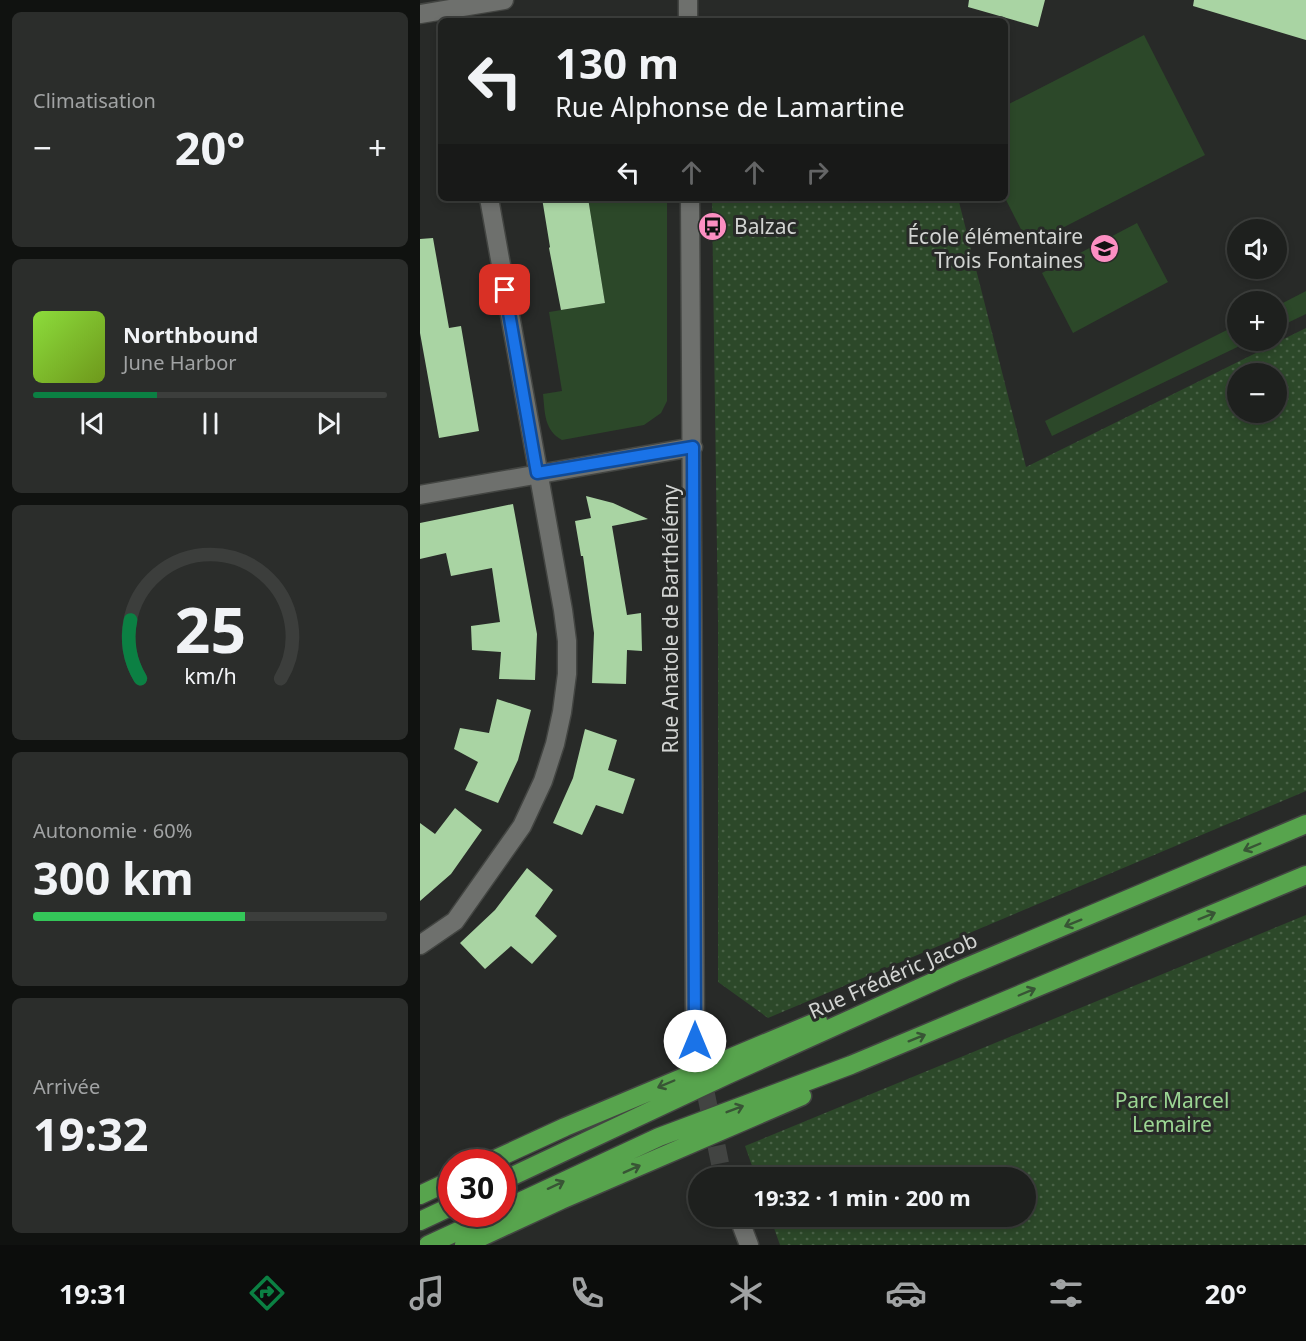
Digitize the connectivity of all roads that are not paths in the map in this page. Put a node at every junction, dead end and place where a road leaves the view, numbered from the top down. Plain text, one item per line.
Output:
1 (504, 0) edge
2 (688, 0) edge
3 (420, 14) edge
4 (456, 14) edge
5 (688, 18) edge
6 (490, 201) edge
7 (690, 201) edge
8 (693, 447) junction
9 (537, 473) junction
10 (420, 495) edge
11 (1306, 824) edge
12 (1306, 875) edge
13 (420, 945) edge
14 (955, 972) junction
15 (695, 1041) tunnel mouth
16 (851, 1065) junction
17 (516, 1150) edge
18 (516, 1174) edge
19 (438, 1187) edge
20 (420, 1195) edge
21 (516, 1203) edge
22 (438, 1213) edge
23 (420, 1221) edge
24 (467, 1227) edge
25 (742, 1227) edge
26 (428, 1245) edge
27 (464, 1245) edge
28 (748, 1245) edge

1 - 4 street
2 - 5 street
3 - 4 street
6 - 9 street
7 - 8 street, Rue Anatole de Barthélémy
8 - 9 street
8 - 15 street, Rue Anatole de Barthélémy
9 - 10 street
9 - 13 street
11 -> 14 highway, Rue Frédéric Jacob
16 -> 12 highway
14 -> 17 highway
14 - 18 highway, Rue Frédéric Jacob
21 -> 16 highway
27 -> 16 highway
19 - 20 highway
22 - 23 highway
24 - 26 highway
25 - 28 street

